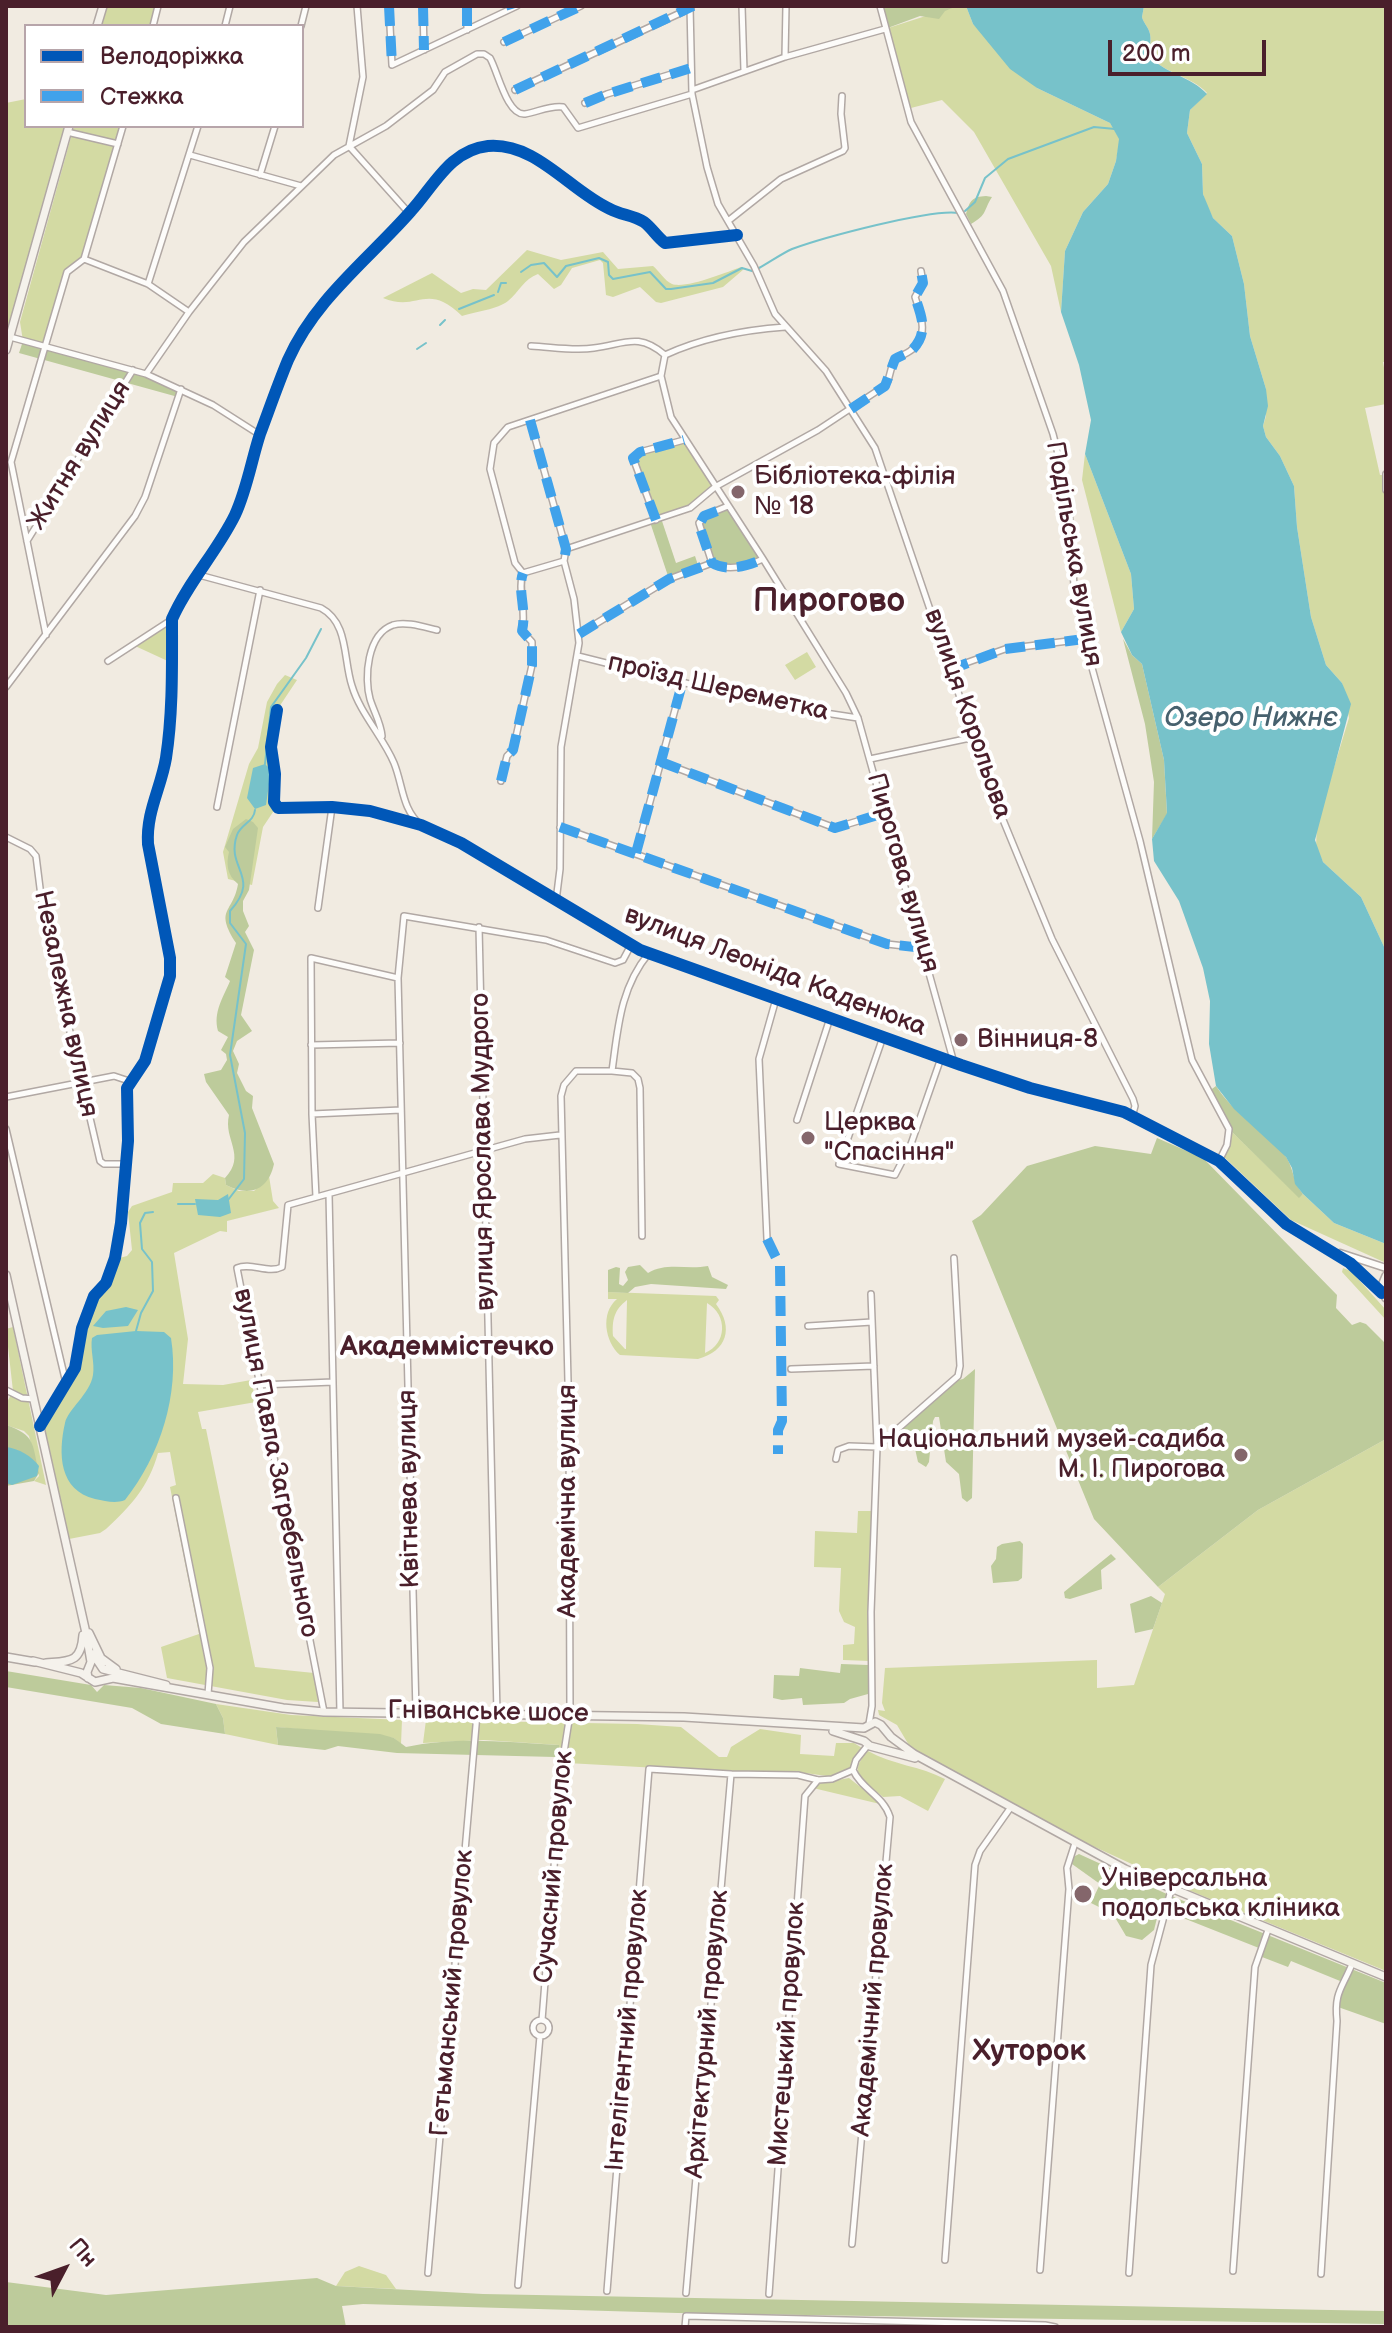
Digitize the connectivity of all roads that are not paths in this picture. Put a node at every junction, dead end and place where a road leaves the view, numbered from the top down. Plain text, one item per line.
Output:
1 (357, 6) edge
2 (389, 6) edge
3 (423, 6) edge
4 (467, 6) edge
5 (581, 6) edge
6 (742, 6) edge
7 (786, 6) edge
8 (880, 6) edge
9 (513, 7) edge
10 (691, 7) edge
11 (885, 29) junction
12 (467, 30) junction
13 (504, 42) dead end
14 (424, 50) junction
15 (785, 57) junction
16 (691, 68) junction
17 (744, 71) junction
18 (515, 90) dead end
19 (692, 92) junction
20 (842, 96) dead end
21 (585, 103) dead end
22 (122, 128) edge
23 (197, 128) edge
24 (274, 128) edge
25 (68, 129) edge
26 (118, 144) junction
27 (349, 146) junction
28 (190, 155) junction
29 (260, 175) junction
30 (301, 186) junction
31 (409, 213) junction
32 (728, 221) junction
33 (737, 235) junction
34 (84, 259) junction
35 (921, 271) dead end
36 (148, 284) junction
37 (189, 312) junction
38 (786, 327) junction
39 (10, 337) junction
40 (44, 346) junction
41 (531, 346) dead end
42 (6, 350) edge
43 (665, 355) junction
44 (133, 370) junction
45 (146, 374) junction
46 (661, 376) junction
47 (181, 389) junction
48 (851, 409) junction
49 (530, 420) junction
50 (260, 435) junction
51 (684, 440) junction
52 (1386, 474) edge
53 (715, 487) junction
54 (1386, 490) edge
55 (728, 506) junction
56 (656, 520) junction
57 (27, 541) junction
58 (566, 549) junction
59 (763, 559) junction
60 (564, 561) junction
61 (712, 563) junction
62 (523, 573) junction
63 (199, 575) junction
64 (260, 590) junction
65 (172, 619) junction
66 (437, 630) dead end
67 (579, 634) junction
68 (46, 635) junction
69 (1084, 639) junction
70 (578, 656) junction
71 (108, 661) dead end
72 (949, 670) junction
73 (682, 684) junction
74 (6, 687) edge
75 (277, 710) dead end
76 (858, 718) junction
77 (970, 738) junction
78 (383, 741) junction
79 (870, 759) junction
80 (661, 762) junction
81 (501, 781) dead end
82 (217, 807) dead end
83 (332, 807) junction
84 (884, 813) junction
85 (421, 825) junction
86 (560, 827) junction
87 (6, 837) edge
88 (636, 853) junction
89 (556, 901) junction
90 (318, 908) dead end
91 (479, 927) junction
92 (631, 945) junction
93 (923, 948) junction
94 (649, 953) junction
95 (398, 978) junction
96 (776, 999) junction
97 (830, 1018) junction
98 (883, 1037) junction
99 (400, 1043) junction
100 (311, 1045) junction
101 (941, 1058) junction
102 (954, 1063) junction
103 (612, 1071) junction
104 (129, 1081) junction
105 (80, 1082) junction
106 (6, 1097) edge
107 (401, 1110) junction
108 (312, 1114) junction
109 (1132, 1117) junction
110 (797, 1120) dead end
111 (6, 1129) edge
112 (560, 1135) junction
113 (484, 1149) junction
114 (1219, 1161) junction
115 (126, 1164) junction
116 (402, 1173) junction
117 (329, 1194) junction
118 (316, 1197) junction
119 (642, 1236) dead end
120 (767, 1239) dead end
121 (1333, 1251) junction
122 (954, 1258) dead end
123 (1386, 1268) edge
124 (6, 1275) edge
125 (1386, 1276) edge
126 (871, 1294) dead end
127 (1384, 1296) edge
128 (9, 1304) edge
129 (872, 1322) junction
130 (808, 1326) dead end
131 (874, 1366) junction
132 (791, 1369) dead end
133 (333, 1382) junction
134 (66, 1383) junction
135 (260, 1385) junction
136 (6, 1390) edge
137 (35, 1400) junction
138 (40, 1426) junction
139 (877, 1447) junction
140 (836, 1459) dead end
141 (176, 1498) dead end
142 (83, 1621) junction
143 (86, 1633) junction
144 (6, 1657) edge
145 (33, 1661) junction
146 (46, 1663) junction
147 (101, 1668) junction
148 (88, 1671) junction
149 (101, 1680) junction
150 (157, 1682) junction
151 (178, 1689) junction
152 (208, 1694) junction
153 (872, 1706) junction
154 (324, 1712) junction
155 (340, 1712) junction
156 (416, 1712) junction
157 (497, 1713) junction
158 (477, 1714) junction
159 (570, 1714) junction
160 (879, 1723) junction
161 (800, 1725) junction
162 (866, 1726) junction
163 (886, 1733) junction
164 (869, 1744) junction
165 (943, 1769) junction
166 (853, 1770) junction
167 (731, 1774) junction
168 (818, 1780) junction
169 (1011, 1807) junction
170 (1075, 1843) junction
171 (1171, 1890) junction
172 (1268, 1930) junction
173 (1352, 1964) junction
174 (1386, 1977) edge
175 (542, 2020) junction
176 (540, 2036) junction
177 (852, 2244) dead end
178 (945, 2260) dead end
179 (1040, 2270) dead end
180 (1233, 2271) dead end
181 (428, 2273) dead end
182 (1129, 2273) dead end
183 (1321, 2274) dead end
184 (518, 2285) dead end
185 (607, 2291) dead end
186 (686, 2293) dead end
187 (769, 2294) dead end
188 (685, 2327) edge
189 (1055, 2327) edge

1 - 27 street
2 - 14 street
3 - 14 street
4 - 12 street
5 - 13 street
6 - 17 street
7 - 15 street
8 - 11 street, Подільська вулиця
9 - 12 street
10 - 16 street, вулиця Корольова
10 - 18 street
11 - 15 street
11 - 69 street, Подільська вулиця
12 - 14 street
15 - 17 street
16 - 19 street, вулиця Корольова
16 - 21 street
17 - 19 street
19 - 27 street
19 - 32 street, вулиця Корольова
20 - 32 street
22 - 26 street
23 - 28 street
24 - 29 street
25 - 26 street
25 - 39 main road
26 - 34 street
27 - 30 street
27 - 31 street
28 - 29 street
28 - 36 street
29 - 30 street
30 - 37 street
31 - 33 street
31 - 50 street
32 - 33 street, вулиця Корольова
33 - 38 street, вулиця Корольова
34 - 36 street
34 - 40 street
35 - 48 street
36 - 37 street
37 - 45 street
38 - 43 street
38 - 48 street, вулиця Корольова
39 - 40 street
39 - 42 main road
40 - 44 street
40 - 57 street
41 - 43 street
43 - 46 street, Пирогова вулиця
44 - 45 street
44 - 57 street, Житня вулиця
45 - 47 street
46 - 49 street
46 - 51 street, Пирогова вулиця
47 - 50 street
47 - 68 street
48 - 53 street
48 - 72 street, вулиця Корольова
49 - 58 street
49 - 62 street
50 - 63 street
51 - 53 street, Пирогова вулиця
51 - 56 street
52 - 54 street
53 - 55 street, Пирогова вулиця
53 - 56 street
55 - 59 street, Пирогова вулиця
55 - 61 street
56 - 58 street
57 - 68 street
58 - 60 street
59 - 61 street
59 - 76 street, Пирогова вулиця
60 - 62 street
60 - 67 street
61 - 67 street
62 - 81 street
63 - 64 street
63 - 65 street
64 - 78 street
64 - 82 street
65 - 71 street
65 - 104 street
66 - 78 street
67 - 70 street
68 - 74 street
69 - 72 street
69 - 114 street, Подільська вулиця
70 - 73 street, проїзд Шереметка
70 - 86 street
72 - 77 street, вулиця Корольова
73 - 76 street, проїзд Шереметка
73 - 80 street
75 - 83 street, вулиця Леоніда Каденюка
76 - 79 street, Пирогова вулиця
77 - 79 street
77 - 109 street, вулиця Корольова
78 - 85 street
79 - 84 street, Пирогова вулиця
80 - 84 street
80 - 88 street
83 - 85 street, вулиця Леоніда Каденюка
83 - 90 street
84 - 93 street, Пирогова вулиця
85 - 89 street, вулиця Леоніда Каденюка
86 - 88 street
86 - 89 street
87 - 105 street, Незалежна вулиця
88 - 93 street
89 - 92 street, вулиця Леоніда Каденюка
91 - 92 street
91 - 95 street, Квітнева вулиця
91 - 113 street, вулиця Ярослава Мудрого
92 - 94 street, вулиця Леоніда Каденюка
93 - 102 street, Пирогова вулиця
94 - 96 street, вулиця Леоніда Каденюка
94 - 103 street
95 - 99 street, Квітнева вулиця
95 - 100 street
96 - 97 street, вулиця Леоніда Каденюка
96 - 120 street
97 - 98 street, вулиця Леоніда Каденюка
97 - 110 street
98 - 101 street, вулиця Леоніда Каденюка
98 - 101 street
99 - 100 street
99 - 107 street, Квітнева вулиця
100 - 108 street
101 - 102 street, вулиця Леоніда Каденюка
102 - 109 street
103 - 112 street, Академічна вулиця
103 - 119 street
104 - 105 street
104 - 115 street
105 - 106 street
105 - 115 street, Незалежна вулиця
107 - 108 street
107 - 116 street, Квітнева вулиця
108 - 118 street
109 - 114 street
111 - 134 street
112 - 113 street, вулиця Павла Загребельного
112 - 159 street, Академічна вулиця
113 - 116 street, вулиця Павла Загребельного
113 - 157 street, вулиця Ярослава Мудрого
114 - 121 street
115 - 134 street
116 - 117 street, вулиця Павла Загребельного
116 - 156 street, Квітнева вулиця
117 - 118 street, вулиця Павла Загребельного
117 - 133 street
118 - 135 street, вулиця Павла Загребельного
121 - 123 street
121 - 127 street
122 - 139 street
124 - 128 main road
125 - 127 main road
126 - 129 street
128 - 137 main road
129 - 130 street
129 - 131 street
131 - 132 street
131 - 139 street
133 - 135 street
133 - 155 street
134 - 138 street
135 - 154 street, вулиця Павла Загребельного
136 - 137 street
137 - 138 main road
138 - 142 main road
139 - 140 street
139 - 153 street
141 - 152 street
142 - 143 main road
142 - 146 main road
142 - 150 main road
143 - 147 main road
143 - 148 main road
144 - 145 main road
145 - 146 main road
145 - 148 main road
146 - 148 main road
147 - 148 main road, Гніванське шосе
147 - 149 main road
147 - 150 main road, Гніванське шосе
148 - 149 main road, Гніванське шосе
149 - 151 main road, Гніванське шосе
150 - 151 main road, Гніванське шосе
151 - 152 main road, Гніванське шосе
152 - 154 main road, Гніванське шосе
153 - 160 street
153 - 162 street
154 - 155 main road, Гніванське шосе
155 - 156 main road, Гніванське шосе
156 - 158 main road, Гніванське шосе
157 - 158 main road, Гніванське шосе
157 - 159 main road, Гніванське шосе
158 - 181 street, Гетьманський провулок
159 - 161 main road, Гніванське шосе
159 - 175 street, Сучасний провулок
160 - 162 main road, Гніванське шосе
160 - 163 main road, Гніванське шосе
161 - 162 main road, Гніванське шосе
161 - 164 main road, Гніванське шосе
162 - 164 main road
163 - 164 main road
163 - 165 main road, Гніванське шосе
164 - 165 main road, Гніванське шосе
164 - 166 street
165 - 169 main road, Гніванське шосе
166 - 168 street
166 - 177 street, Академічний провулок
167 - 168 street
167 - 185 street, Інтелігентний провулок
167 - 186 street, Архітектурний провулок
168 - 187 street, Мистецький провулок
169 - 170 main road, Гніванське шосе
169 - 178 street
170 - 171 main road, Гніванське шосе
170 - 179 street
171 - 172 main road, Гніванське шосе
171 - 182 street
172 - 173 main road, Гніванське шосе
172 - 180 street
173 - 174 main road, Гніванське шосе
173 - 183 street
175 - 176 street
175 - 176 street
176 - 184 street
188 - 189 street

